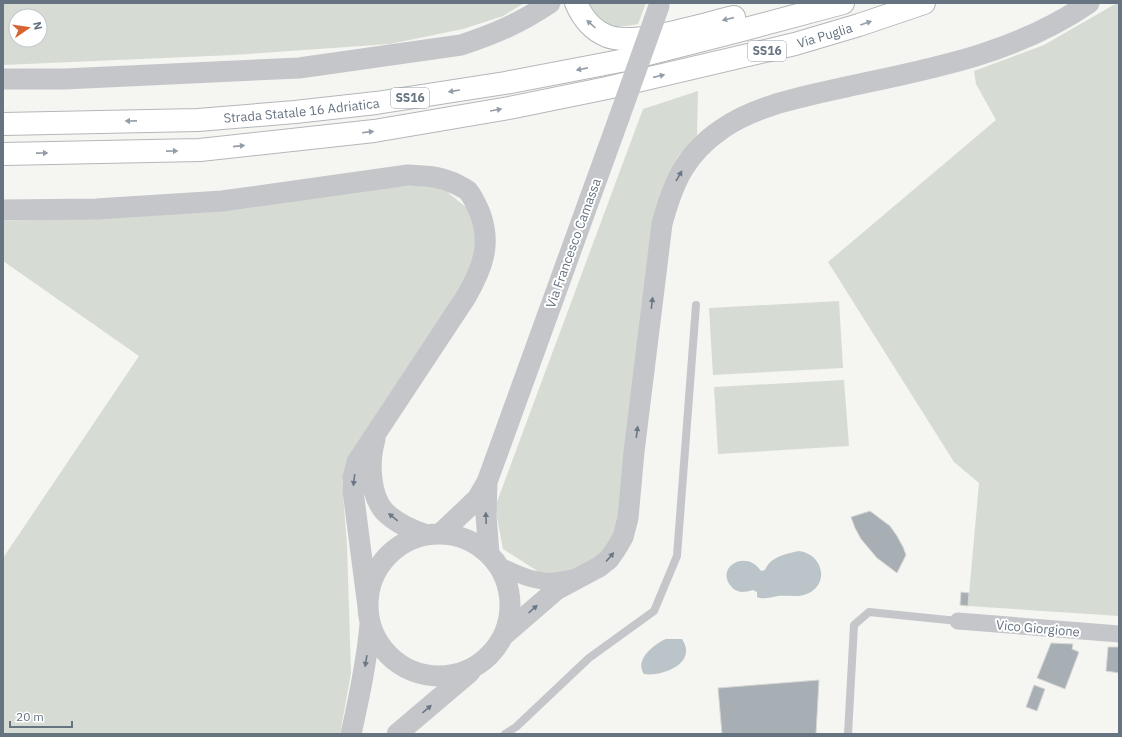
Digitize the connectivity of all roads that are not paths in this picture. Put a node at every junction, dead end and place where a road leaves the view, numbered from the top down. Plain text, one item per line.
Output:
1 (550, 3) edge
2 (576, 3) edge
3 (793, 3) edge
4 (843, 3) edge
5 (924, 3) edge
6 (1089, 3) edge
7 (659, 4) edge
8 (620, 62) joint
9 (3, 79) edge
10 (3, 124) edge
11 (3, 154) edge
12 (3, 210) edge
13 (696, 305) dead end
14 (376, 433) junction
15 (487, 482) junction
16 (434, 534) junction
17 (493, 559) junction
18 (578, 577) junction
19 (369, 614) junction
20 (958, 621) joint
21 (1119, 634) edge
22 (504, 635) junction
23 (477, 666) junction
24 (351, 734) edge
25 (397, 734) edge
26 (505, 734) edge
27 (848, 734) edge

1 - 9 street
3 -> 2 highway
4 - 8 highway, Via Puglia / SS16
11 -> 5 highway, Via Puglia / SS16
18 -> 6 street
7 - 15 street, Via Francesco Camassa, bridge
8 -> 10 highway, Strada Statale 16 Adriatica / SS16
12 - 14 street
13 - 26 lane
16 -> 14 street
14 -> 19 street
15 - 16 street, Via Francesco Camassa
17 -> 15 street, Via Francesco Camassa
16 - 17 street, Via Francesco Camassa
16 - 19 street, Via Francesco Camassa
17 - 18 street
17 - 22 street, Via Francesco Camassa
22 -> 18 street
19 - 23 street, Via Francesco Camassa
19 -> 24 street, Via Francesco Camassa
20 - 21 street, Vico Giorgione
20 - 27 lane
22 - 23 street, Via Francesco Camassa
25 -> 23 street, Via Francesco Camassa

